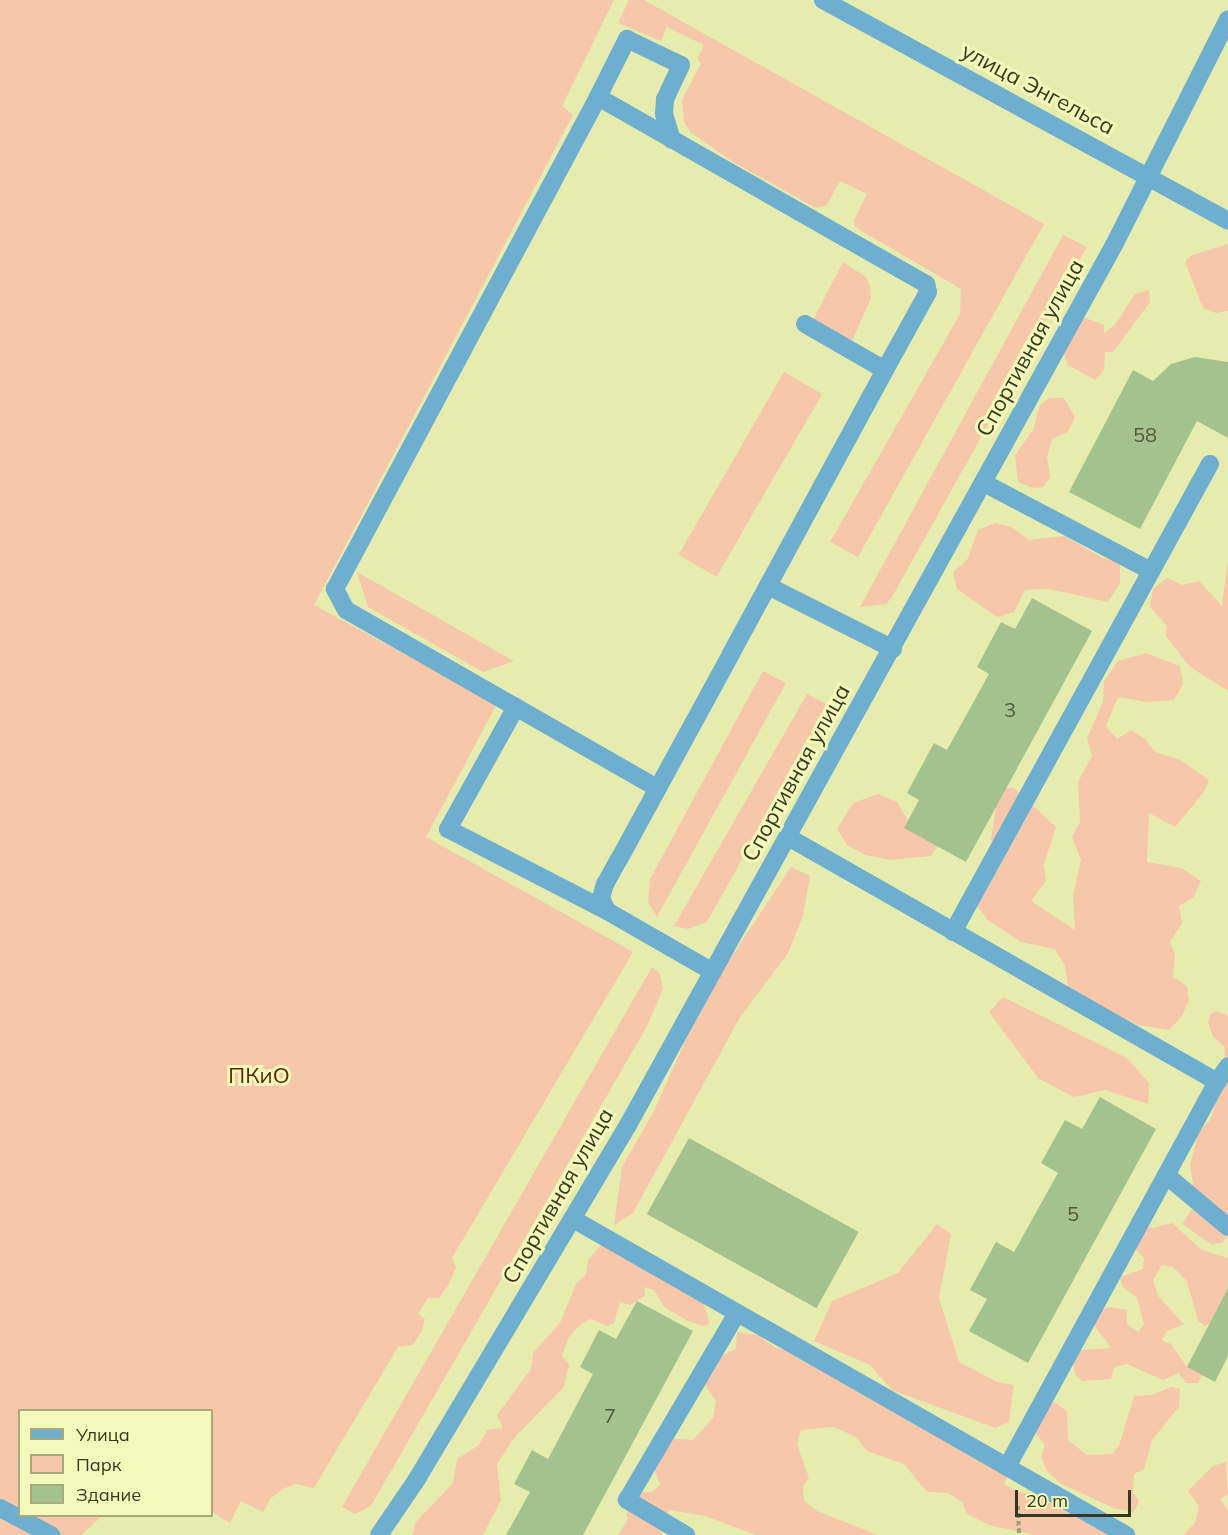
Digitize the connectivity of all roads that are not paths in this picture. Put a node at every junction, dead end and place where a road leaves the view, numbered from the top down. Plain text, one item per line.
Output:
1 (823, 0) edge
2 (1228, 19) edge
3 (598, 97) junction
4 (672, 140) junction
5 (1151, 176) junction
6 (1228, 221) edge
7 (805, 324) dead end
8 (885, 370) junction
9 (1210, 464) dead end
10 (984, 483) junction
11 (1150, 571) junction
12 (768, 586) junction
13 (893, 649) junction
14 (516, 707) junction
15 (657, 788) junction
16 (788, 837) junction
17 (607, 911) junction
18 (953, 932) junction
19 (713, 972) junction
20 (1228, 1065) edge
21 (1217, 1082) junction
22 (1166, 1175) junction
23 (573, 1219) junction
24 (1228, 1227) edge
25 (737, 1313) junction
26 (1006, 1467) junction
27 (0, 1508) edge
28 (51, 1535) edge
29 (379, 1535) edge
30 (686, 1535) edge
31 (1126, 1535) edge

1 - 5 street, улица Энгельса
2 - 5 street, Спортивная улица
3 - 4 street
3 - 4 street
3 - 14 street
4 - 8 street
5 - 6 street, улица Энгельса
5 - 10 street, Спортивная улица
7 - 8 street
8 - 12 street
9 - 11 street
10 - 11 street
10 - 13 street, Спортивная улица
11 - 18 street
12 - 13 street
12 - 15 street
13 - 16 street, Спортивная улица
14 - 15 street
14 - 17 street
15 - 17 street
16 - 18 street
16 - 19 street, Спортивная улица
17 - 19 street
18 - 21 street
19 - 23 street, Спортивная улица
20 - 21 street
21 - 22 street
22 - 24 street
22 - 26 street
23 - 25 street
23 - 29 street, Спортивная улица
25 - 26 street
25 - 30 street
26 - 31 street
27 - 28 street

